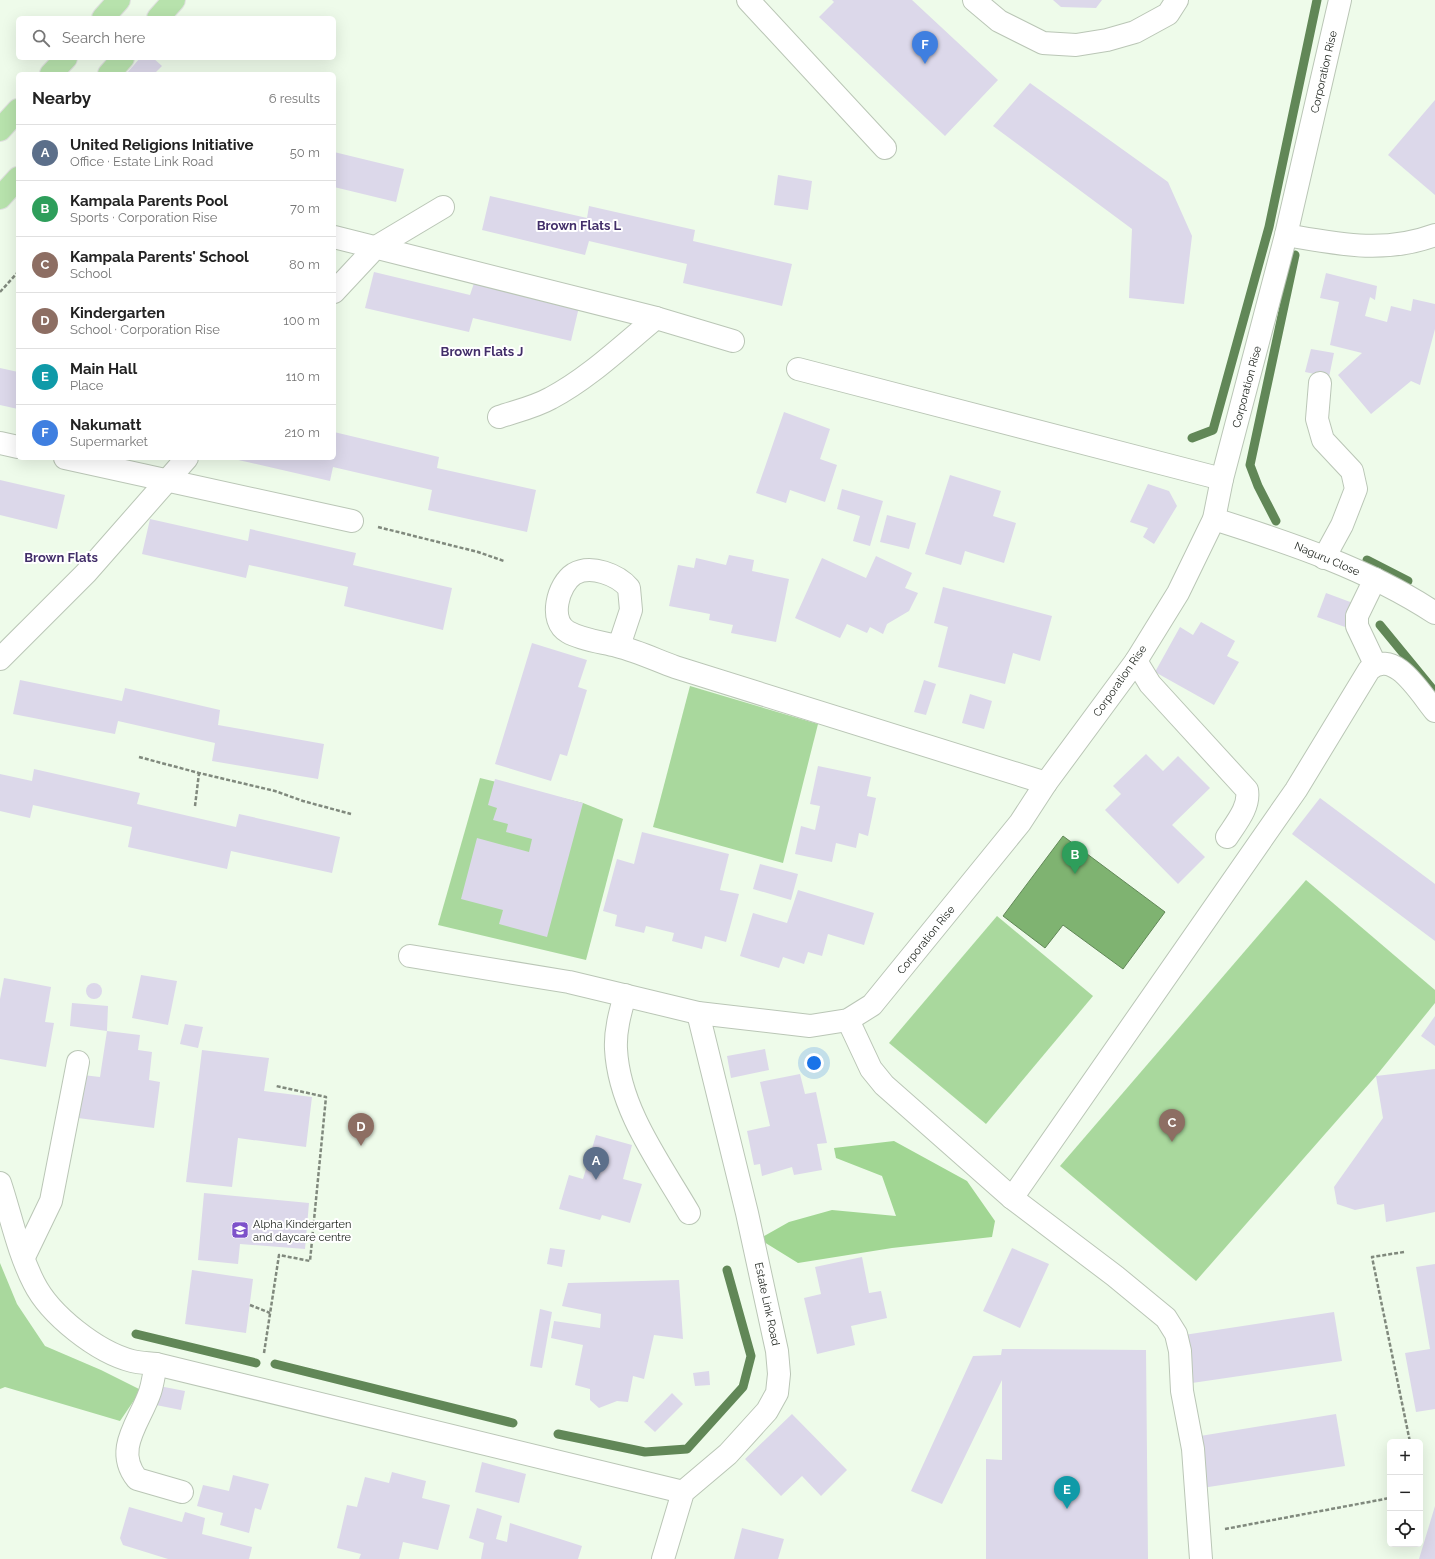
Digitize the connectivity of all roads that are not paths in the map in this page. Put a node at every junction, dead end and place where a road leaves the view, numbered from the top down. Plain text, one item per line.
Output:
1 (119, 0) edge
2 (174, 0) edge
3 (748, 0) edge
4 (974, 0) edge
5 (1177, 0) edge
6 (1340, 0) edge
7 (104, 16) edge
8 (160, 16) edge
9 (64, 60) edge
10 (121, 60) edge
11 (53, 72) edge
12 (111, 72) edge
13 (16, 112) edge
14 (0, 130) edge
15 (885, 148) dead end
16 (16, 180) edge
17 (0, 198) edge
18 (443, 207) dead end
19 (1286, 235) junction
20 (1435, 235) edge
21 (336, 237) edge
22 (376, 247) junction
23 (336, 290) edge
24 (656, 318) junction
25 (733, 341) dead end
26 (798, 369) dead end
27 (1320, 383) dead end
28 (499, 417) dead end
29 (0, 443) edge
30 (16, 447) edge
31 (74, 460) edge
32 (185, 460) edge
33 (1222, 479) junction
34 (167, 481) junction
35 (1214, 519) junction
36 (352, 521) road end
37 (1324, 558) junction
38 (1375, 580) junction
39 (1435, 613) edge
40 (619, 646) dead end
41 (0, 659) edge
42 (1136, 661) junction
43 (1375, 664) junction
44 (1435, 711) edge
45 (1046, 783) junction
46 (1227, 837) dead end
47 (410, 956) dead end
48 (625, 995) junction
49 (698, 1014) junction
50 (848, 1020) junction
51 (78, 1062) dead end
52 (1, 1187) edge
53 (1012, 1198) junction
54 (689, 1213) dead end
55 (24, 1257) junction
56 (156, 1364) junction
57 (182, 1492) dead end
58 (684, 1492) junction
59 (663, 1559) edge
60 (1200, 1559) edge

1 - 7 main road
2 - 8 main road
3 - 15 street
4 - 5 street
6 - 19 street, Corporation Rise
9 - 11 main road
10 - 12 main road
13 - 14 main road
16 - 17 main road
18 - 22 street
19 - 20 street
19 - 33 street, Corporation Rise
21 - 22 street
22 - 23 street
22 - 24 street
24 - 25 street
24 - 28 street
26 - 33 street
27 - 37 street
29 - 30 street
31 - 34 street
32 - 34 street
33 - 35 street, Corporation Rise
34 - 36 street
34 - 41 street
35 - 37 street, Naguru Close
35 - 42 street, Corporation Rise
37 - 38 street, Naguru Close
38 - 39 street, Naguru Close
38 - 43 street
40 - 45 street
42 - 45 street, Corporation Rise
42 - 46 street
43 - 44 street
43 - 53 street
45 - 50 street, Corporation Rise
47 - 48 street, Corporation Rise
48 - 49 street, Corporation Rise
48 - 54 street
49 - 50 street, Corporation Rise
49 - 58 street, Estate Link Road
50 - 53 street
51 - 55 street
52 - 55 street
53 - 60 street
55 - 56 street
56 - 57 street
56 - 58 street
58 - 59 street

